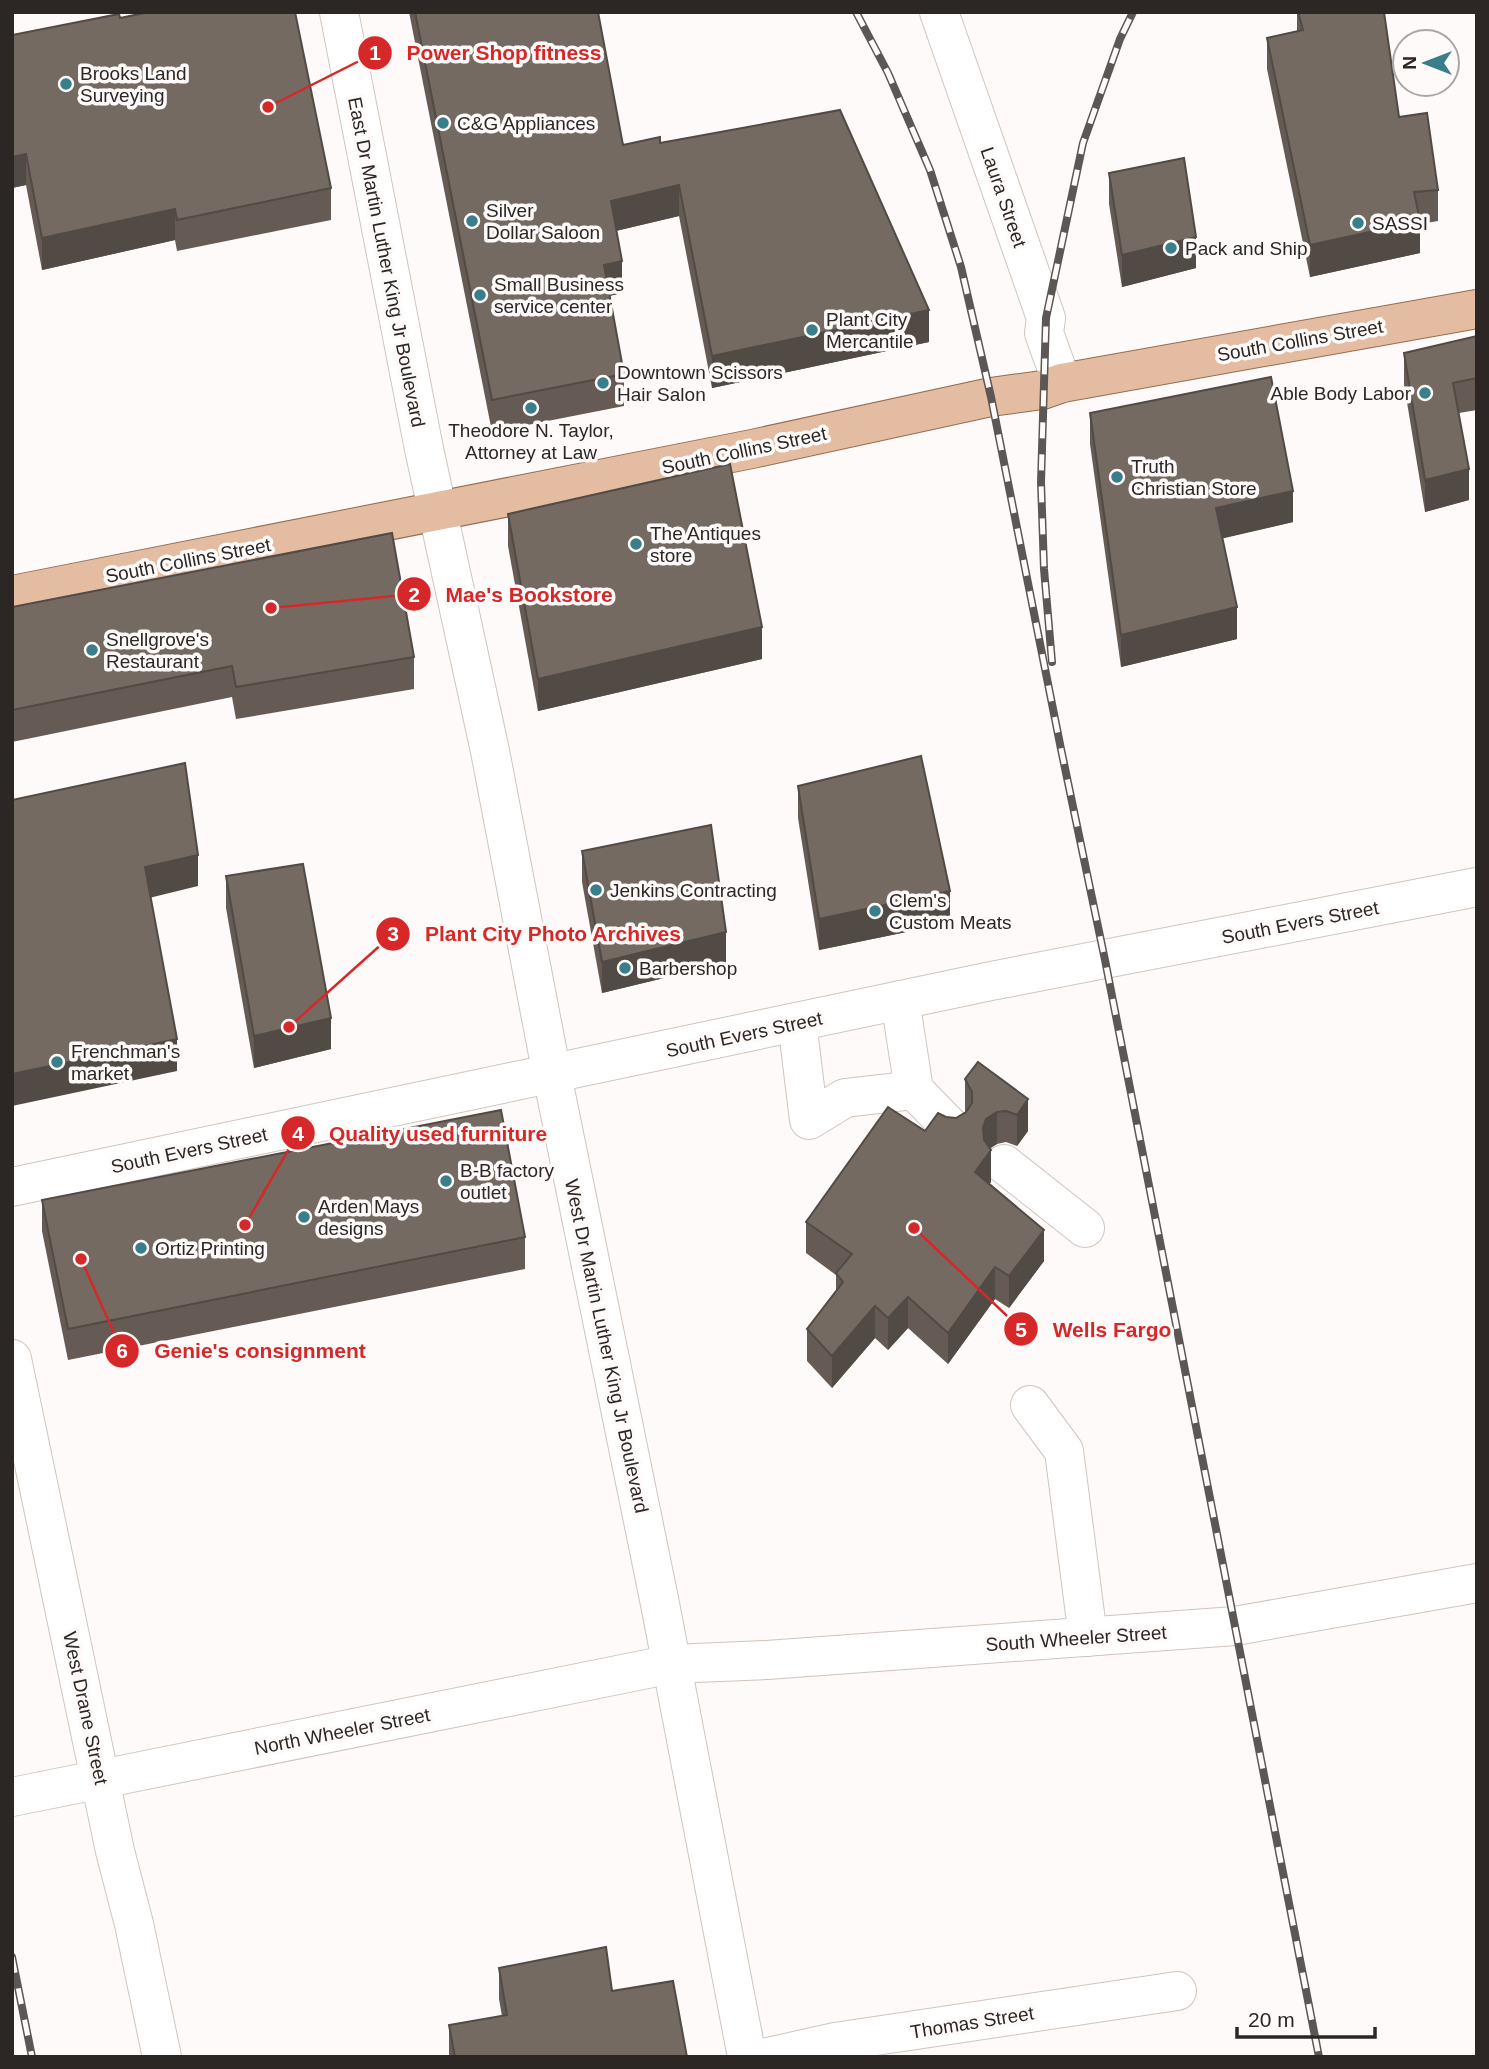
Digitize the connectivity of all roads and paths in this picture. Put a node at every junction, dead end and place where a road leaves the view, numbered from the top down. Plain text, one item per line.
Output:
1 (339, 12) edge
2 (939, 12) edge
3 (1477, 309) edge
4 (1062, 383) junction
5 (437, 512) junction
6 (12, 595) edge
7 (1477, 887) edge
8 (900, 1000) junction
9 (797, 1022) junction
10 (552, 1075) junction
11 (914, 1090) junction
12 (951, 1128) edge
13 (1004, 1164) dead end
14 (12, 1187) edge
15 (1085, 1228) dead end
16 (12, 1359) edge
17 (1030, 1405) dead end
18 (1477, 1583) edge
19 (1087, 1637) junction
20 (672, 1664) junction
21 (101, 1780) junction
22 (12, 1797) edge
23 (1177, 1991) dead end
24 (162, 2057) edge
25 (747, 2057) edge
26 (768, 2057) edge

1 - 5 street, East Dr Martin Luther King Jr Boulevard
2 - 4 street, Laura Street
3 - 4 main road, South Collins Street
4 - 5 main road, South Collins Street
5 - 6 main road, South Collins Street
5 - 10 street, West Dr Martin Luther King Jr Boulevard
7 - 8 street, South Evers Street
8 - 9 street, South Evers Street
8 - 11 street
9 - 10 street, South Evers Street
9 - 11 street
10 - 14 street, South Evers Street
10 - 20 street, West Dr Martin Luther King Jr Boulevard
11 - 12 street
13 - 15 street
16 - 21 street, West Drane Street
17 - 19 street
18 - 19 street, South Wheeler Street
19 - 20 street, South Wheeler Street
20 - 21 street, North Wheeler Street
20 - 25 street, West Dr Martin Luther King Jr Boulevard
21 - 22 street, North Wheeler Street
21 - 24 street, West Drane Street
23 - 26 street, Thomas Street

